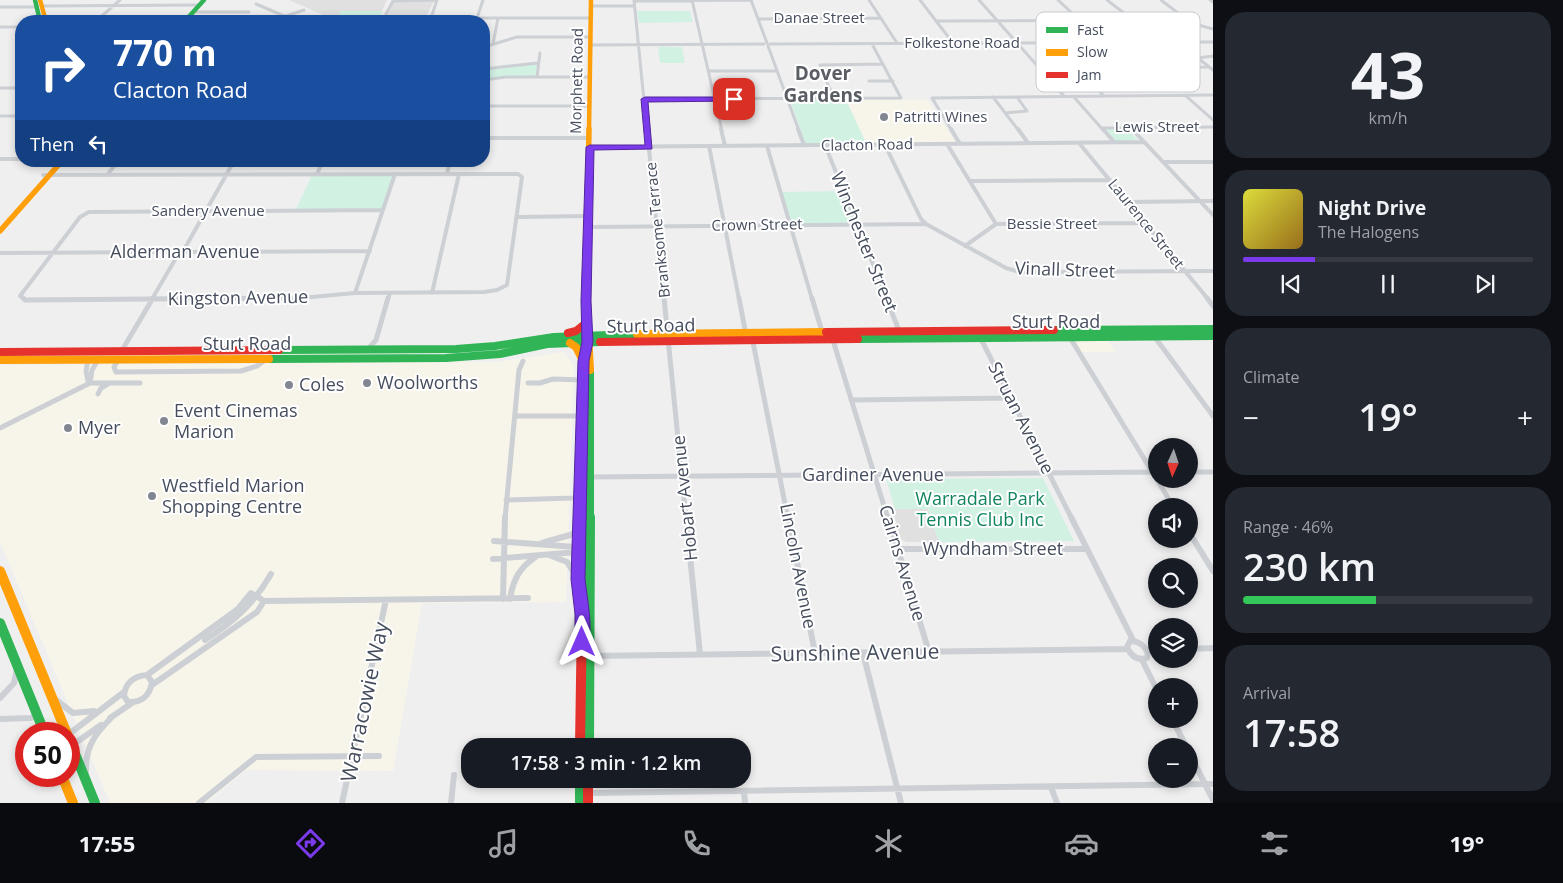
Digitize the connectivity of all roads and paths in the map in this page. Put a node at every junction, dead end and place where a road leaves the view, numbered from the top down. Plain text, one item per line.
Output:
1 (120, 0) edge
2 (259, 0) edge
3 (437, 0) edge
4 (482, 0) edge
5 (634, 0) edge
6 (692, 0) edge
7 (751, 0) edge
8 (869, 0) edge
9 (920, 0) edge
10 (978, 0) edge
11 (1058, 0) edge
12 (1107, 0) edge
13 (1160, 0) edge
14 (38, 3) edge
15 (201, 3) edge
16 (591, 3) edge
17 (0, 6) edge
18 (114, 6) junction
19 (634, 6) junction
20 (304, 10) dead end
21 (193, 12) junction
22 (1071, 12) edge
23 (1123, 12) edge
24 (1176, 12) edge
25 (43, 15) edge
26 (103, 15) edge
27 (190, 15) edge
28 (247, 15) edge
29 (281, 15) edge
30 (291, 15) edge
31 (387, 15) edge
32 (432, 15) edge
33 (478, 15) edge
34 (490, 18) edge
35 (498, 18) junction
36 (591, 18) junction
37 (880, 18) junction
38 (758, 19) junction
39 (936, 21) junction
40 (997, 21) junction
41 (1036, 21) edge
42 (0, 27) edge
43 (15, 27) edge
44 (1200, 27) edge
45 (1213, 29) edge
46 (494, 37) junction
47 (517, 37) junction
48 (591, 41) junction
49 (1200, 42) edge
50 (1213, 42) edge
51 (953, 43) junction
52 (1017, 43) junction
53 (1036, 43) edge
54 (492, 44) joint
55 (767, 44) junction
56 (872, 44) junction
57 (897, 44) junction
58 (639, 45) junction
59 (702, 45) junction
60 (540, 53) dead end
61 (1213, 56) edge
62 (1200, 58) edge
63 (1200, 60) edge
64 (538, 63) junction
65 (883, 64) junction
66 (1036, 64) edge
67 (1200, 67) edge
68 (1208, 67) junction
69 (490, 68) edge
70 (1213, 70) edge
71 (776, 71) junction
72 (708, 72) junction
73 (537, 77) junction
74 (590, 77) junction
75 (490, 80) edge
76 (869, 81) dead end
77 (893, 81) junction
78 (0, 88) edge
79 (15, 88) edge
80 (1060, 92) edge
81 (1100, 92) edge
82 (1213, 95) edge
83 (1017, 96) junction
84 (1064, 96) junction
85 (1073, 96) junction
86 (1104, 96) junction
87 (1186, 96) junction
88 (993, 97) junction
89 (645, 99) junction
90 (715, 99) junction
91 (787, 99) junction
92 (834, 99) junction
93 (490, 106) edge
94 (590, 106) junction
95 (1005, 113) junction
96 (0, 116) edge
97 (15, 116) edge
98 (1213, 120) edge
99 (1213, 127) edge
100 (1101, 128) junction
101 (1130, 128) junction
102 (490, 138) edge
103 (590, 138) junction
104 (1114, 142) junction
105 (1144, 142) junction
106 (1028, 143) junction
107 (1079, 143) junction
108 (947, 144) junction
109 (960, 144) junction
110 (804, 145) junction
111 (826, 145) junction
112 (885, 145) junction
113 (709, 146) junction
114 (725, 146) junction
115 (767, 146) junction
116 (590, 147) junction
117 (650, 147) junction
118 (0, 159) edge
119 (15, 159) edge
120 (1163, 162) junction
121 (1213, 162) edge
122 (51, 167) edge
123 (55, 167) edge
124 (113, 167) edge
125 (231, 167) edge
126 (320, 167) edge
127 (449, 167) edge
128 (108, 174) junction
129 (227, 174) junction
130 (317, 174) junction
131 (395, 174) junction
132 (447, 174) junction
133 (458, 174) junction
134 (46, 175) junction
135 (1110, 180) junction
136 (970, 181) junction
137 (1213, 201) edge
138 (1127, 202) junction
139 (1200, 202) junction
140 (383, 210) junction
141 (206, 211) junction
142 (589, 216) junction
143 (1213, 216) edge
144 (517, 217) junction
145 (0, 223) edge
146 (1145, 223) junction
147 (857, 224) junction
148 (926, 224) junction
149 (996, 224) junction
150 (790, 225) junction
151 (658, 226) junction
152 (724, 226) junction
153 (589, 227) junction
154 (0, 231) edge
155 (965, 246) junction
156 (370, 251) junction
157 (53, 252) junction
158 (182, 252) junction
159 (0, 253) edge
160 (1184, 271) junction
161 (1213, 271) edge
162 (432, 292) junction
163 (355, 293) junction
164 (390, 293) junction
165 (152, 299) junction
166 (1213, 306) edge
167 (587, 322) junction
168 (1064, 329) junction
169 (1149, 329) junction
170 (1213, 329) edge
171 (977, 330) junction
172 (901, 335) junction
173 (554, 336) junction
174 (749, 336) junction
175 (823, 336) junction
176 (832, 336) junction
177 (1154, 336) junction
178 (1213, 336) edge
179 (669, 337) junction
180 (1069, 337) junction
181 (588, 338) junction
182 (981, 338) junction
183 (570, 342) junction
184 (609, 342) junction
185 (370, 350) junction
186 (0, 352) edge
187 (18, 352) junction
188 (121, 352) junction
189 (93, 359) junction
190 (265, 359) junction
191 (372, 359) junction
192 (0, 360) edge
193 (118, 360) junction
194 (523, 361) dead end
195 (587, 361) junction
196 (583, 380) junction
197 (90, 383) junction
198 (111, 383) junction
199 (140, 383) dead end
200 (528, 383) dead end
201 (98, 394) dead end
202 (1011, 398) junction
203 (852, 400) junction
204 (515, 416) junction
205 (582, 416) junction
206 (1213, 416) edge
207 (2, 427) edge
208 (1148, 462) edge
209 (1148, 472) edge
210 (1198, 472) edge
211 (1213, 472) edge
212 (1049, 473) junction
213 (875, 475) junction
214 (683, 476) junction
215 (780, 476) junction
216 (589, 477) junction
217 (580, 495) junction
218 (506, 500) junction
219 (580, 530) junction
220 (494, 541) dead end
221 (504, 542) junction
222 (537, 544) junction
223 (1198, 547) edge
224 (579, 549) junction
225 (589, 549) junction
226 (898, 549) junction
227 (1087, 550) junction
228 (548, 554) junction
229 (539, 555) junction
230 (504, 558) junction
231 (492, 559) dead end
232 (0, 571) edge
233 (1213, 571) edge
234 (270, 574) dead end
235 (578, 579) junction
236 (528, 598) dead end
237 (506, 599) junction
238 (386, 600) junction
239 (264, 601) junction
240 (0, 623) edge
241 (205, 640) dead end
242 (1133, 640) junction
243 (1213, 648) edge
244 (1198, 649) edge
245 (1128, 650) junction
246 (1147, 650) joint
247 (863, 652) junction
248 (929, 652) junction
249 (815, 653) junction
250 (700, 654) junction
251 (585, 656) junction
252 (1142, 660) junction
253 (18, 665) junction
254 (147, 675) junction
255 (1151, 678) edge
256 (152, 685) junction
257 (124, 692) junction
258 (50, 694) junction
259 (0, 698) edge
260 (132, 703) junction
261 (97, 711) junction
262 (38, 715) junction
263 (112, 717) junction
264 (0, 719) edge
265 (41, 722) edge
266 (63, 722) edge
267 (80, 724) edge
268 (80, 738) edge
269 (580, 738) edge
270 (588, 738) edge
271 (354, 756) junction
272 (379, 756) dead end
273 (1198, 766) edge
274 (80, 767) edge
275 (454, 775) dead end
276 (1209, 784) edge
277 (88, 785) junction
278 (1051, 786) junction
279 (66, 787) edge
280 (580, 788) edge
281 (588, 788) edge
282 (897, 789) junction
283 (744, 791) junction
284 (580, 793) junction
285 (588, 793) junction
286 (1213, 800) edge
287 (73, 803) edge
288 (95, 803) edge
289 (200, 803) edge
290 (342, 803) edge
291 (451, 803) edge
292 (580, 803) edge
293 (588, 803) edge
294 (745, 803) edge
295 (901, 803) edge
296 (1057, 803) edge

1 - 18 street
2 - 29 street
3 - 31 street
3 - 32 street
4 - 33 street
5 - 6 street
5 - 19 street, Branksome Terrace
6 - 7 street
6 - 59 street
7 - 38 street
8 - 37 street
9 - 39 street
10 - 40 street
11 - 22 street
12 - 23 street
13 - 24 street
14 - 17 street
14 - 18 street
14 - 25 main road
15 - 18 street
15 - 21 main road
16 - 19 street
16 - 36 main road, Morphett Road
18 - 26 street
19 - 58 street, Branksome Terrace
20 - 30 street
21 - 27 main road
21 - 28 street
34 - 35 street
35 - 36 street
35 - 46 street
36 - 48 main road, Morphett Road
37 - 38 street, Danae Street
37 - 57 street
38 - 55 street
39 - 40 street
39 - 51 street
40 - 41 street
40 - 52 street
42 - 43 street
44 - 45 street
46 - 47 street, Folkestone Road
46 - 54 street
47 - 48 street, Folkestone Road
47 - 54 street
48 - 58 street, Folkestone Road
48 - 74 main road, Morphett Road
49 - 50 street, Folkestone Road
51 - 52 street, Folkestone Road
51 - 57 street, Folkestone Road
52 - 53 street, Folkestone Road
52 - 66 street
55 - 56 street, Folkestone Road
55 - 59 street, Folkestone Road
55 - 71 street
56 - 57 street, Folkestone Road
56 - 65 street
58 - 59 street, Folkestone Road
58 - 89 street, Branksome Terrace
59 - 72 street
60 - 64 street
61 - 62 street
63 - 68 street
64 - 69 street
64 - 73 street
65 - 77 street
65 - 92 street
67 - 68 street
68 - 70 street
71 - 72 street
71 - 91 street
72 - 90 street
73 - 74 street
73 - 75 street
74 - 94 main road, Morphett Road
76 - 77 street
77 - 92 street
78 - 79 street
80 - 84 street
81 - 86 street
82 - 87 street
83 - 84 street
83 - 88 street
83 - 95 street
84 - 85 street
85 - 86 street
85 - 100 street
86 - 87 street
87 - 98 street
88 - 95 street
88 - 109 street
89 - 90 street
89 - 117 street, Branksome Terrace
90 - 91 street
90 - 114 street
91 - 92 street
91 - 110 street
93 - 94 street
94 - 103 main road, Morphett Road
95 - 106 street
96 - 97 street
99 - 101 street, Lewis Street
100 - 101 street, Lewis Street
100 - 104 street
101 - 105 street
102 - 103 street
103 - 116 main road, Morphett Road
104 - 105 street, Clacton Road
104 - 107 street, Clacton Road
105 - 120 street
106 - 107 street, Clacton Road
106 - 109 street, Clacton Road
107 - 135 street, Laurence Street
108 - 109 street, Clacton Road
108 - 112 street, Clacton Road
108 - 136 street
110 - 111 street, Clacton Road
110 - 115 street, Clacton Road
111 - 112 street, Clacton Road
111 - 147 street, Winchester Street
112 - 148 street
113 - 114 street, Clacton Road
113 - 117 street, Clacton Road
113 - 152 street, Lincoln Avenue
114 - 115 street, Clacton Road
115 - 150 street
116 - 117 street, Clacton Road
116 - 142 main road, Morphett Road
117 - 151 street, Branksome Terrace
118 - 119 street
120 - 121 street
120 - 139 street
122 - 134 main road
123 - 134 main road
124 - 128 street
125 - 129 street
126 - 130 street
127 - 132 street
128 - 129 street
128 - 134 street
129 - 130 street
129 - 141 street
130 - 131 street
131 - 132 street
131 - 140 street
132 - 133 street
133 - 144 street
133 - 162 street
134 - 145 main road
134 - 154 main road
135 - 136 street
135 - 138 street, Laurence Street
136 - 149 street
137 - 139 street
138 - 139 street
138 - 146 street, Laurence Street
139 - 143 street
140 - 141 street, Sandery Avenue
140 - 156 street
141 - 157 street, Sandery Avenue
141 - 158 street
142 - 144 street
142 - 153 main road, Morphett Road
144 - 162 street, Kingston Avenue
146 - 149 street, Bessie Street
146 - 160 street, Laurence Street
147 - 148 street, Crown Street
147 - 150 street, Crown Street
147 - 172 street, Winchester Street
148 - 155 street, Vinall Street
149 - 155 street, Bessie Street
150 - 152 street, Crown Street
150 - 175 street
151 - 152 street, Crown Street
151 - 153 street, Crown Street
151 - 179 street, Branksome Terrace
152 - 174 street, Lincoln Avenue
153 - 167 main road, Morphett Road
155 - 160 street, Vinall Street
156 - 158 street, Alderman Avenue
156 - 163 street
157 - 158 street, Alderman Avenue
157 - 159 street, Alderman Avenue
157 - 165 street, Kingston Avenue
158 - 165 street
160 - 161 street, Vinall Street
160 - 166 street, Laurence Street
162 - 164 street, Kingston Avenue
163 - 164 street, Kingston Avenue
163 - 165 street, Kingston Avenue
164 - 185 street
165 - 188 street
167 - 173 main road
167 - 181 main road, Morphett Road
168 - 169 main road, Sturt Road
168 - 171 main road, Sturt Road
168 - 180 street
169 - 170 main road, Sturt Road
169 - 177 street
171 - 172 main road, Sturt Road
171 - 182 street, Struan Avenue
172 - 176 main road, Sturt Road
172 - 182 main road, Sturt Road
173 - 181 main road, Sturt Road
173 - 185 main road, Sturt Road
174 - 175 main road, Sturt Road
174 - 179 main road, Sturt Road
174 - 215 street, Lincoln Avenue
175 - 176 main road, Sturt Road
176 - 203 street, Cairns Avenue
177 - 178 main road, Sturt Road
177 - 180 main road, Sturt Road
177 - 206 street
179 - 181 main road, Sturt Road
179 - 184 main road, Sturt Road
179 - 214 street, Hobart Avenue
180 - 182 main road, Sturt Road
180 - 208 street
181 - 183 main road, Sturt Road
181 - 184 main road, Sturt Road
181 - 195 main road, Morphett Road
182 - 202 street, Struan Avenue
183 - 191 main road, Sturt Road
183 - 195 main road
184 - 195 main road
185 - 188 main road, Sturt Road
185 - 191 main road
186 - 187 main road, Sturt Road
187 - 188 main road, Sturt Road
187 - 189 main road
189 - 192 main road, Sturt Road
189 - 193 main road, Sturt Road
189 - 197 street
189 - 197 street
190 - 191 main road, Sturt Road
190 - 193 main road, Sturt Road
190 - 193 street
194 - 204 street
195 - 196 main road, Morphett Road
195 - 216 main road, Morphett Road
196 - 200 street
196 - 205 main road, Morphett Road
197 - 198 street
197 - 207 street
198 - 199 street
198 - 201 street
202 - 203 street
202 - 212 street, Struan Avenue
203 - 213 street, Cairns Avenue
204 - 205 street
204 - 218 street
205 - 217 main road, Morphett Road
209 - 212 street, Gardiner Avenue
210 - 211 street
212 - 213 street, Gardiner Avenue
212 - 227 street, Struan Avenue
213 - 215 street, Gardiner Avenue
213 - 226 street, Cairns Avenue
214 - 215 street, Gardiner Avenue
214 - 216 street, Gardiner Avenue
214 - 250 street, Hobart Avenue
215 - 249 street, Lincoln Avenue
216 - 225 main road, Morphett Road
217 - 218 street
217 - 219 main road, Morphett Road
218 - 221 street
219 - 222 street
219 - 224 main road, Morphett Road
220 - 221 street
221 - 222 street
221 - 230 street
222 - 224 street
223 - 233 street
224 - 225 street
224 - 228 street
224 - 235 main road, Morphett Road
225 - 251 main road, Morphett Road
226 - 227 street, Wyndham Street
226 - 248 street, Cairns Avenue
227 - 242 street, Struan Avenue
228 - 229 street
228 - 235 street
229 - 230 street
229 - 237 street
230 - 231 street
230 - 237 street
232 - 258 main road
234 - 241 street, bridge
235 - 251 main road, Morphett Road
236 - 237 street
237 - 238 street
238 - 239 street
238 - 271 street, Warracowie Way
239 - 254 street
239 - 256 street
240 - 253 main road
242 - 245 street
242 - 246 street
243 - 244 street
245 - 248 street, Sunshine Avenue
245 - 252 street
246 - 252 street
247 - 248 street, Sunshine Avenue
247 - 249 street, Sunshine Avenue
247 - 282 street
249 - 250 street, Sunshine Avenue
250 - 251 street, Sunshine Avenue
251 - 269 main road, Morphett Road
251 - 270 main road, Morphett Road
252 - 255 street
253 - 259 street
253 - 262 main road
254 - 256 street
254 - 257 street
256 - 260 street
257 - 260 street
257 - 261 street
258 - 261 street
258 - 266 main road
260 - 263 street
261 - 267 street
262 - 264 street
262 - 265 main road
263 - 268 street
263 - 277 street
271 - 272 street
271 - 289 street
271 - 290 street, Warracowie Way
273 - 276 street
274 - 277 main road
275 - 291 street
276 - 278 street
276 - 286 street
277 - 288 main road
278 - 282 street
278 - 296 street
279 - 287 main road
280 - 284 main road
281 - 285 main road
282 - 283 street
282 - 295 street
283 - 285 street
283 - 294 street
284 - 285 street
284 - 292 main road
285 - 293 main road

